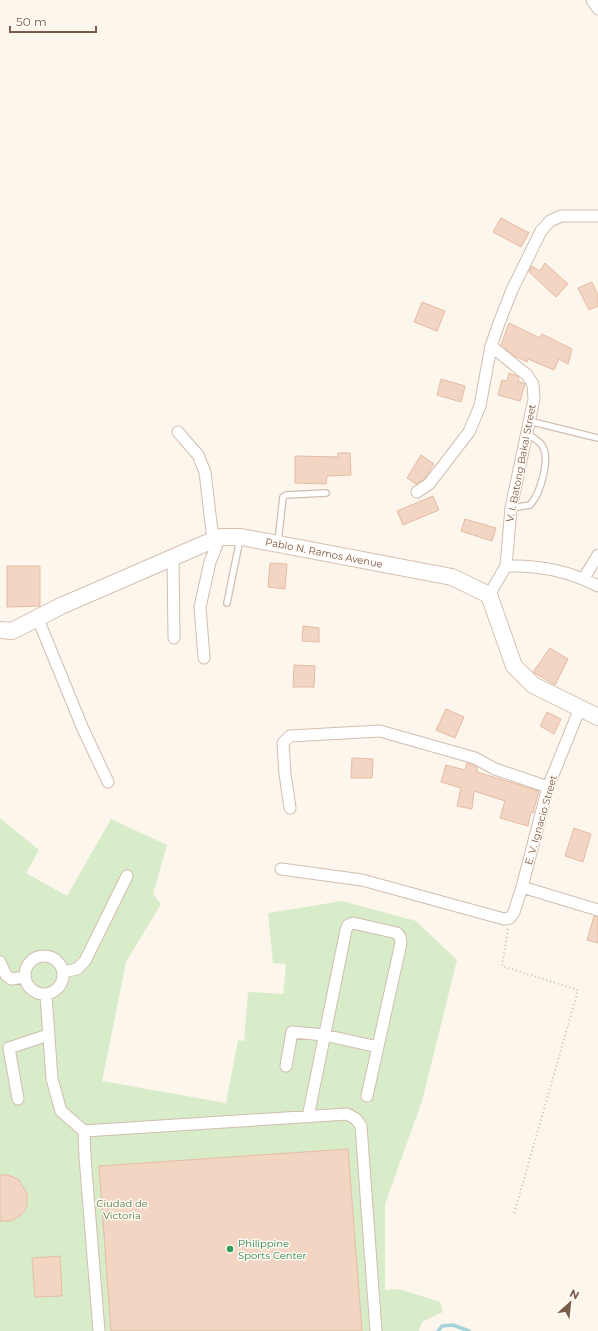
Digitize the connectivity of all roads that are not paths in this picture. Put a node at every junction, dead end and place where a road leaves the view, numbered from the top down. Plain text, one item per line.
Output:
1 (592, 0) edge
2 (598, 9) edge
3 (598, 216) edge
4 (491, 346) junction
5 (528, 427) junction
6 (178, 432) dead end
7 (598, 438) edge
8 (417, 492) dead end
9 (326, 493) dead end
10 (511, 508) junction
11 (240, 537) junction
12 (216, 539) junction
13 (278, 544) junction
14 (598, 555) edge
15 (173, 558) junction
16 (506, 566) junction
17 (584, 578) junction
18 (598, 586) edge
19 (490, 595) junction
20 (227, 603) dead end
21 (38, 619) junction
22 (0, 630) edge
23 (174, 638) dead end
24 (204, 658) dead end
25 (580, 708) junction
26 (598, 717) edge
27 (108, 782) dead end
28 (548, 787) junction
29 (290, 808) dead end
30 (281, 869) dead end
31 (127, 876) dead end
32 (522, 887) junction
33 (598, 910) edge
34 (0, 962) edge
35 (63, 972) junction
36 (25, 977) junction
37 (46, 995) junction
38 (48, 1035) junction
39 (324, 1035) junction
40 (378, 1047) junction
41 (286, 1066) dead end
42 (367, 1096) dead end
43 (18, 1098) dead end
44 (308, 1117) junction
45 (84, 1131) junction
46 (99, 1331) edge
47 (376, 1331) edge

1 - 2 street
3 - 4 street
4 - 5 street, V. I. Batong Bakal Street
4 - 8 street
5 - 7 lane
5 - 10 street, V. I. Batong Bakal Street
5 - 10 lane
6 - 12 street
9 - 13 lane
10 - 16 street, V. I. Batong Bakal Street
11 - 12 street, Pablo N. Ramos Avenue
11 - 13 street, Pablo N. Ramos Avenue
11 - 20 lane
12 - 15 street, Pablo N. Ramos Avenue
12 - 24 street
13 - 19 street, Pablo N. Ramos Avenue
14 - 17 street
15 - 21 street, Pablo N. Ramos Avenue
15 - 23 street
16 - 17 street
16 - 19 street, V. I. Batong Bakal Street
17 - 18 street
19 - 25 street
21 - 22 street, Pablo N. Ramos Avenue
21 - 27 street
25 - 26 street
25 - 28 street, E. V. Ignacio Street
28 - 29 street
28 - 32 street, E. V. Ignacio Street
30 - 32 street, E. V. Ignacio Street
31 - 35 street
32 - 33 street
34 - 36 street
35 - 36 street
35 - 37 street
36 - 37 street
37 - 38 street
38 - 43 street
38 - 45 street
39 - 40 street
39 - 40 street
39 - 41 street
39 - 44 street
40 - 42 street
44 - 45 street
44 - 47 street
45 - 46 street

